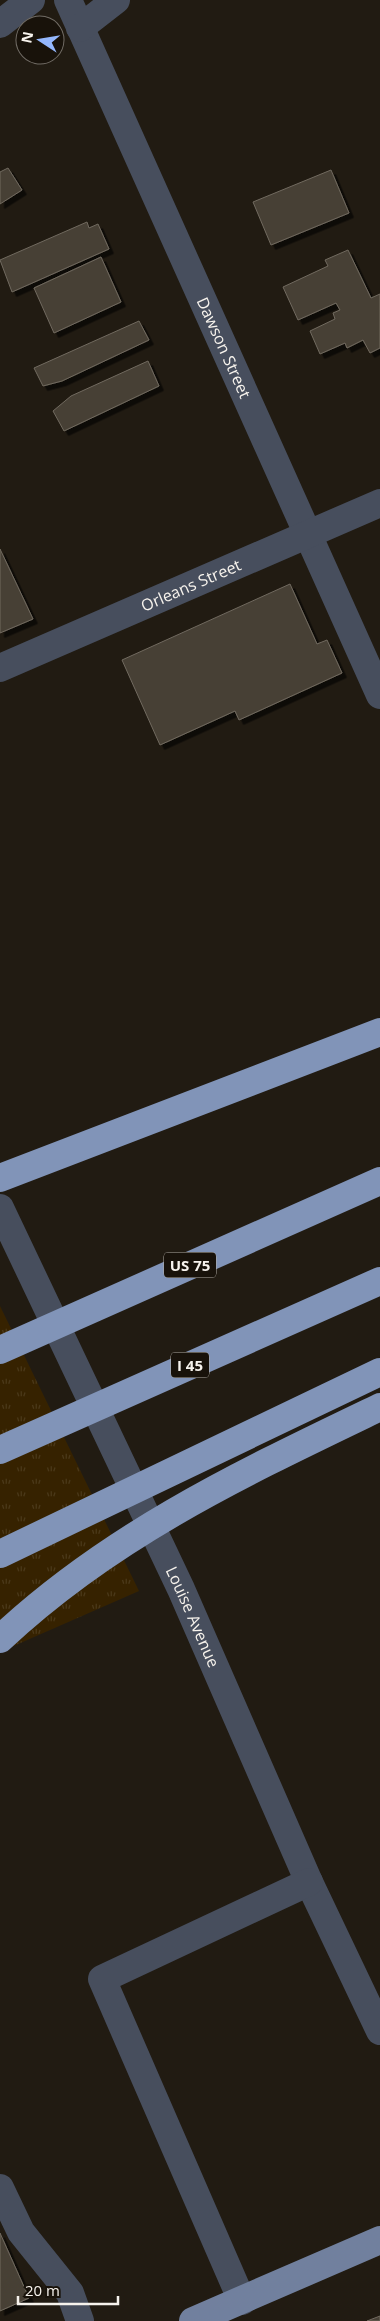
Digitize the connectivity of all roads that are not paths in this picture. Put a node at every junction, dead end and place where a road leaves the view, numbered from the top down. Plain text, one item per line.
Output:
1 (31, 0) edge
2 (68, 0) edge
3 (116, 0) edge
4 (0, 24) edge
5 (80, 28) junction
6 (380, 503) edge
7 (308, 535) junction
8 (0, 668) edge
9 (380, 695) edge
10 (380, 1032) edge
11 (0, 1178) edge
12 (380, 1181) edge
13 (0, 1208) edge
14 (380, 1281) edge
15 (0, 1350) edge
16 (380, 1372) edge
17 (380, 1406) edge
18 (0, 1450) edge
19 (0, 1554) edge
20 (0, 1639) edge
21 (309, 1882) junction
22 (380, 2031) edge
23 (0, 2188) edge
24 (380, 2240) edge
25 (242, 2301) junction
26 (80, 2321) edge
27 (193, 2321) edge

1 - 4 street
2 - 5 street, Dawson Street
3 - 5 street
5 - 7 street, Dawson Street
6 - 7 street, Orleans Street
7 - 8 street, Orleans Street
7 - 9 street, Dawson Street
10 - 11 highway
12 - 15 highway, US 75, bridge
13 - 21 street, Louise Avenue
14 - 18 highway, I 45, bridge
16 - 19 highway, bridge
17 - 20 highway, bridge
21 - 22 street, Louise Avenue
21 - 25 street
23 - 26 street
24 - 25 main road
25 - 27 main road

